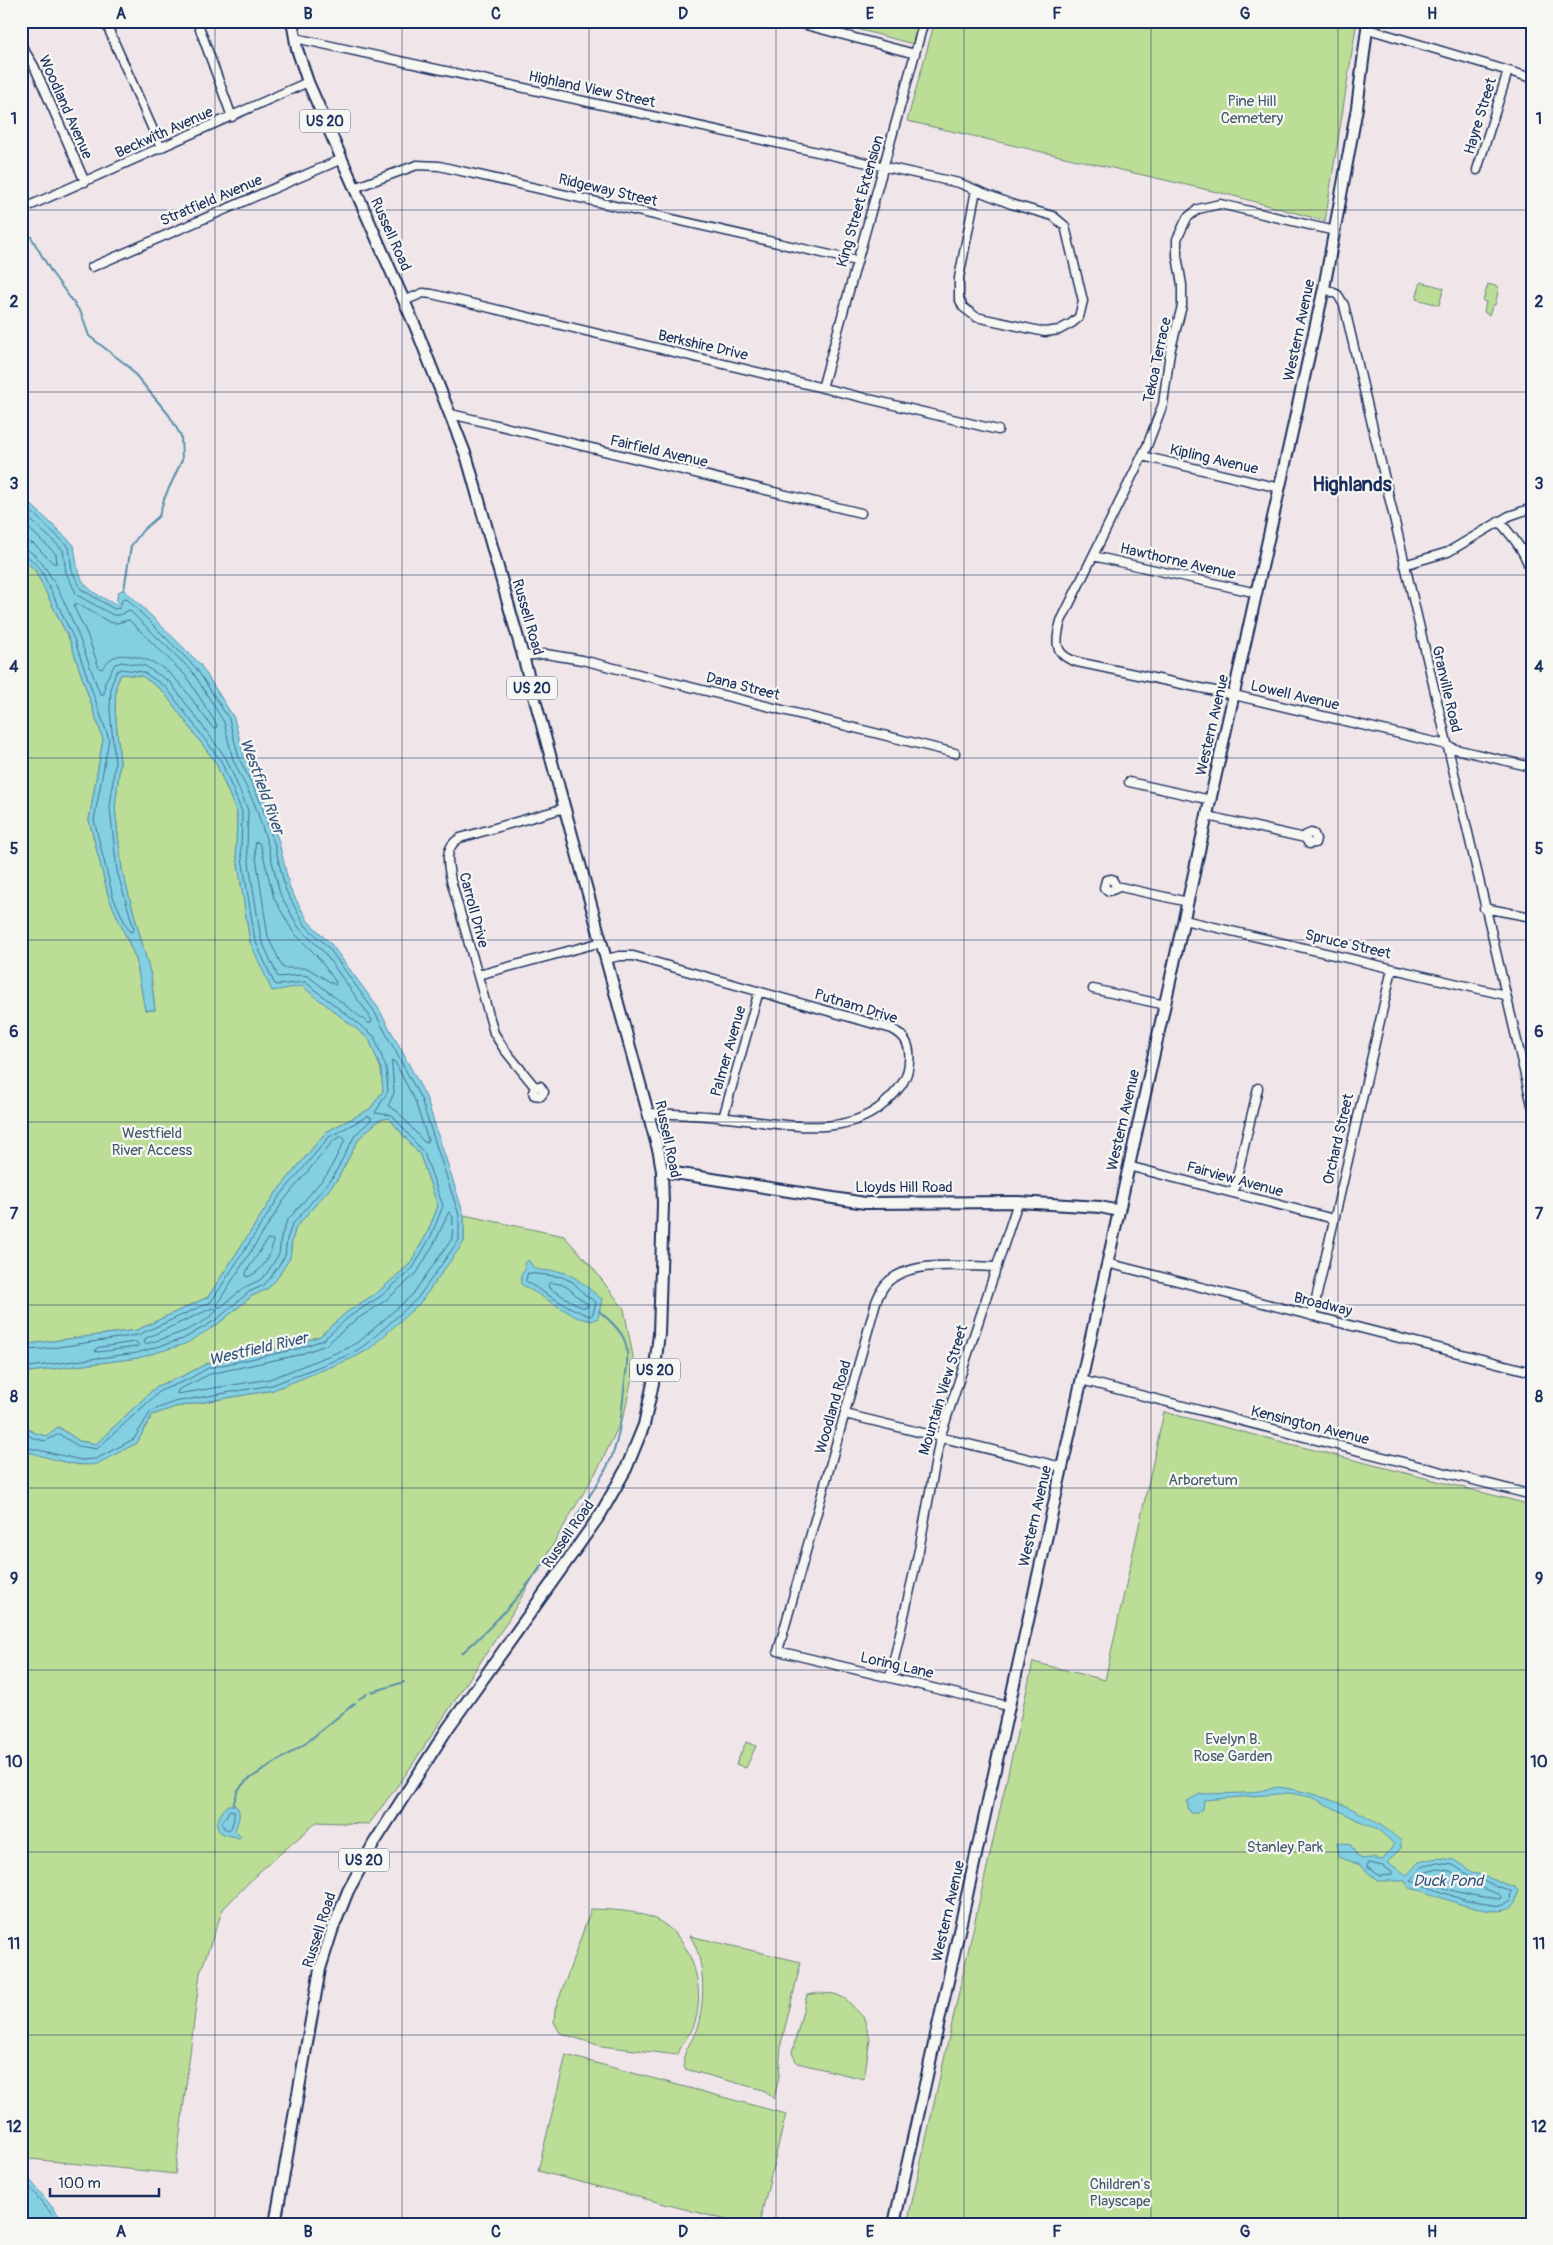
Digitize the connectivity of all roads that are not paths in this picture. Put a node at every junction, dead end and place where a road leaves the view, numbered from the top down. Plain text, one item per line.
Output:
1 (105, 21) edge
2 (197, 21) edge
3 (292, 21) edge
4 (791, 21) edge
5 (924, 21) edge
6 (1368, 25) edge
7 (295, 38) junction
8 (21, 45) edge
9 (915, 54) junction
10 (1508, 71) junction
11 (1532, 78) edge
12 (308, 82) junction
13 (232, 117) junction
14 (160, 148) junction
15 (342, 159) junction
16 (884, 166) junction
17 (1477, 170) dead end
18 (85, 182) junction
19 (354, 188) junction
20 (976, 190) junction
21 (30, 206) dead end
22 (1335, 231) junction
23 (857, 261) junction
24 (92, 267) dead end
25 (1324, 288) junction
26 (404, 301) junction
27 (822, 388) junction
28 (450, 414) junction
29 (998, 430) dead end
30 (1142, 456) junction
31 (1280, 488) junction
32 (1532, 508) edge
33 (861, 513) dead end
34 (1499, 521) junction
35 (1093, 556) junction
36 (1404, 565) junction
37 (1532, 577) edge
38 (1257, 593) junction
39 (1058, 644) joint
40 (524, 656) junction
41 (1234, 695) junction
42 (1446, 744) junction
43 (955, 753) dead end
44 (1532, 767) edge
45 (1129, 782) dead end
46 (1211, 800) junction
47 (565, 808) junction
48 (1207, 816) junction
49 (1305, 838) dead end
50 (1116, 886) dead end
51 (1188, 902) junction
52 (1484, 908) junction
53 (1532, 917) edge
54 (1184, 920) junction
55 (602, 942) junction
56 (607, 959) junction
57 (1392, 968) junction
58 (478, 975) junction
59 (1093, 989) dead end
60 (759, 991) junction
61 (1505, 995) junction
62 (1165, 1005) junction
63 (535, 1087) dead end
64 (1258, 1088) dead end
65 (1532, 1105) edge
66 (648, 1114) junction
67 (723, 1118) junction
68 (1128, 1166) junction
69 (662, 1171) junction
70 (1233, 1193) junction
71 (1018, 1202) junction
72 (1118, 1211) junction
73 (1334, 1219) junction
74 (1107, 1263) junction
75 (997, 1267) junction
76 (1312, 1316) junction
77 (1532, 1372) edge
78 (1081, 1380) junction
79 (845, 1414) junction
80 (940, 1438) junction
81 (1062, 1467) junction
82 (1532, 1495) edge
83 (778, 1651) joint
84 (890, 1677) junction
85 (1008, 1706) junction
86 (275, 2224) edge
87 (894, 2224) edge

1 - 14 street
2 - 13 street
3 - 7 main road, Russell Road / US 20
4 - 9 street
5 - 9 street, King Street Extension
6 - 10 street
6 - 22 main road, Western Avenue
7 - 12 main road, Russell Road / US 20
7 - 16 street, Highland View Street
8 - 18 street, Woodland Avenue
9 - 16 street, King Street Extension
10 - 11 street
10 - 17 street, Hayre Street
12 - 13 street, Beckwith Avenue
12 - 15 main road, Russell Road / US 20
13 - 14 street, Beckwith Avenue
14 - 18 street, Beckwith Avenue
15 - 19 main road, Russell Road / US 20
15 - 24 street, Stratfield Avenue
16 - 20 street, Highland View Street
16 - 23 street, King Street Extension
18 - 21 street, Beckwith Avenue
19 - 23 street, Ridgeway Street
19 - 26 main road, Russell Road / US 20
20 - 20 street, Highland View Street
22 - 25 main road, Western Avenue
22 - 30 street, Tekoa Terrace
23 - 27 street, King Street Extension
25 - 31 main road, Western Avenue
25 - 36 street, Granville Road
26 - 27 street, Berkshire Drive
26 - 28 main road, Russell Road / US 20
27 - 29 street, Berkshire Drive
28 - 33 street, Fairfield Avenue
28 - 40 main road, Russell Road / US 20
30 - 31 street, Kipling Avenue
30 - 35 street, Tekoa Terrace
31 - 38 main road, Western Avenue
32 - 34 street
34 - 36 street
34 - 37 street
35 - 38 street, Hawthorne Avenue
35 - 39 street, Tekoa Terrace
36 - 42 street, Granville Road
38 - 41 main road, Western Avenue
39 - 41 street, Lowell Avenue
40 - 43 street, Dana Street
40 - 47 main road, Russell Road / US 20
41 - 42 street, Lowell Avenue
41 - 46 main road, Western Avenue
42 - 44 street, Lowell Avenue
42 - 52 street, Granville Road
45 - 46 street
46 - 48 main road, Western Avenue
47 - 55 main road, Russell Road / US 20
47 - 58 street, Carroll Drive
48 - 49 street
48 - 51 main road, Western Avenue
50 - 51 street
51 - 54 main road, Western Avenue
52 - 53 street
52 - 61 street, Granville Road
54 - 57 street, Spruce Street
54 - 62 main road, Western Avenue
55 - 56 main road, Russell Road / US 20
55 - 58 street
56 - 60 street, Putnam Drive
56 - 66 main road, Russell Road / US 20
57 - 61 street, Spruce Street
57 - 73 street, Orchard Street
58 - 63 street, Carroll Drive
59 - 62 street
60 - 67 street, Palmer Avenue
60 - 67 street, Putnam Drive
61 - 65 street, Granville Road
62 - 68 main road, Western Avenue
64 - 70 street
66 - 67 street, Putnam Drive
66 - 69 main road, Russell Road / US 20
68 - 70 street, Fairview Avenue
68 - 72 main road, Western Avenue
69 - 71 main road, Lloyds Hill Road
69 - 86 main road, Russell Road / US 20
70 - 73 street, Fairview Avenue
71 - 72 main road, Lloyds Hill Road
71 - 75 street, Mountain View Street
72 - 74 main road, Western Avenue
73 - 76 street, Orchard Street
74 - 76 street, Broadway
74 - 78 main road, Western Avenue
75 - 79 street, Woodland Road
75 - 80 street, Mountain View Street
76 - 77 street, Broadway
78 - 81 main road, Western Avenue
78 - 82 street, Kensington Avenue
79 - 80 street
79 - 83 street, Woodland Road
80 - 81 street
80 - 84 street, Mountain View Street
81 - 85 main road, Western Avenue
83 - 84 street, Loring Lane
84 - 85 street, Loring Lane
85 - 87 main road, Western Avenue

